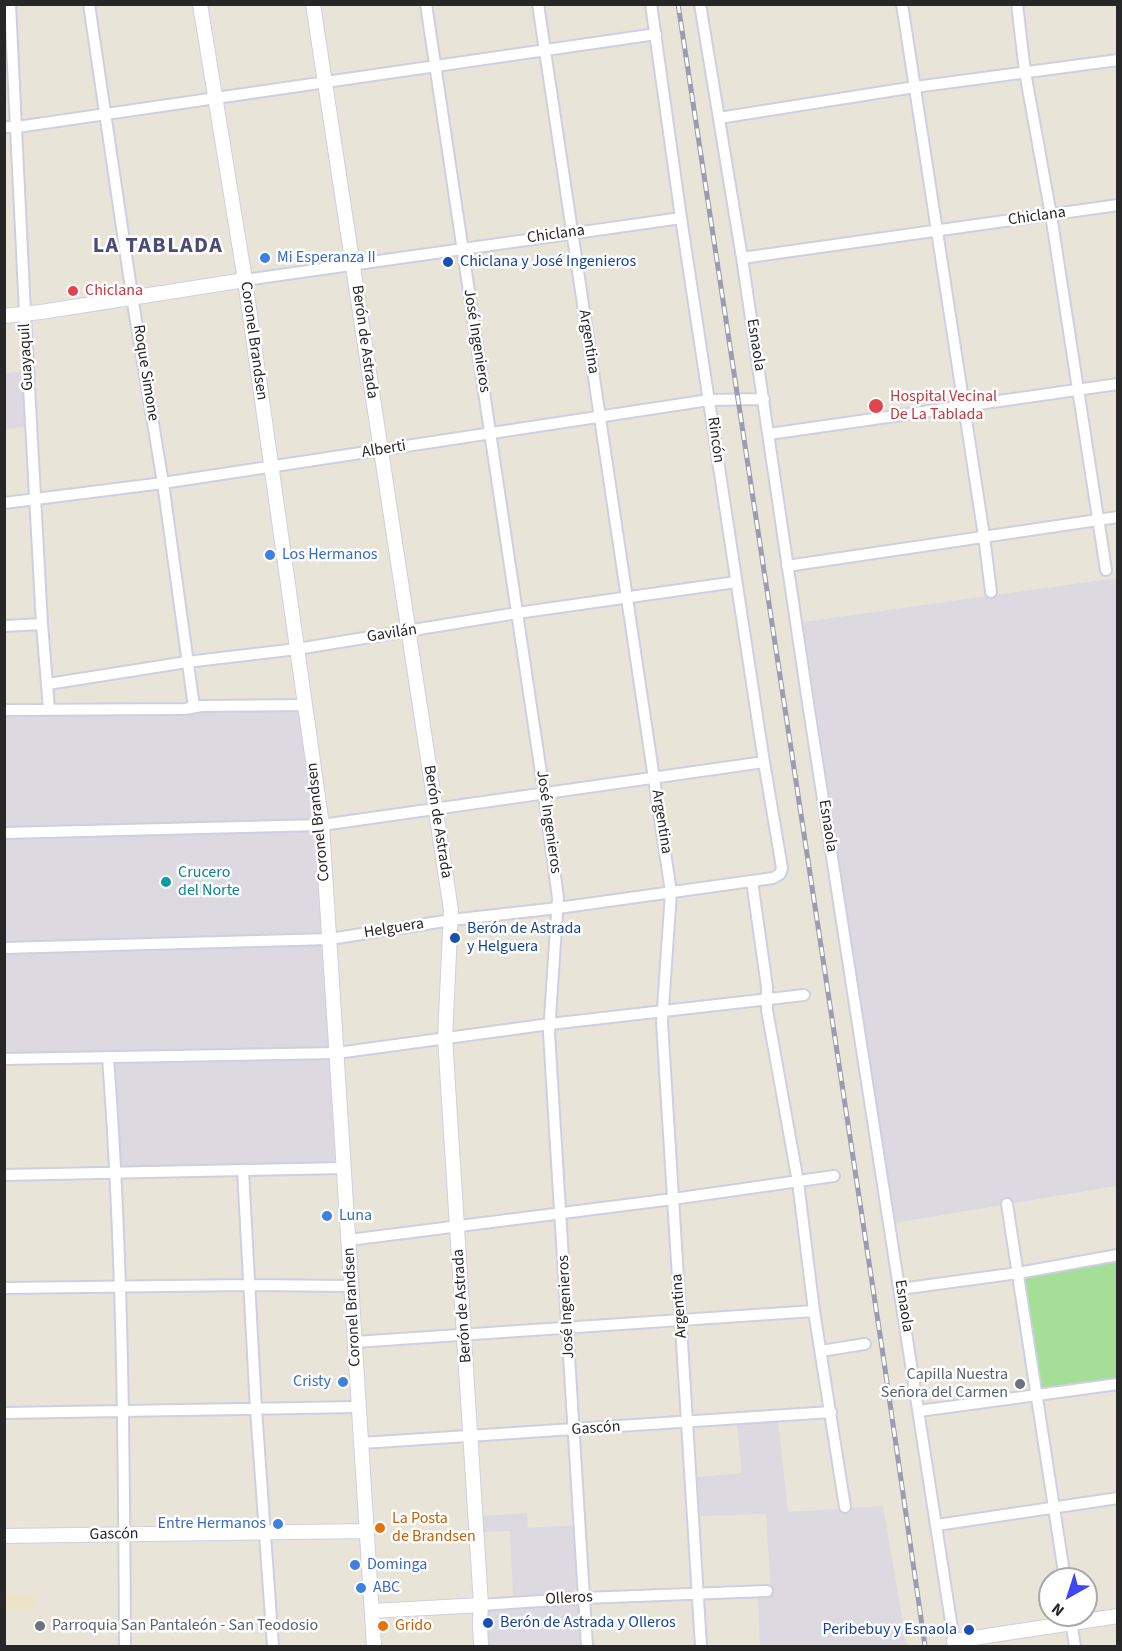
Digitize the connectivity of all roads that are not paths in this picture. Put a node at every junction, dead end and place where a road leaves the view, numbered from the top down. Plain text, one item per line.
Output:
1 (10, 4) edge
2 (89, 4) edge
3 (200, 4) edge
4 (313, 4) edge
5 (426, 4) edge
6 (538, 4) edge
7 (651, 4) edge
8 (700, 4) edge
9 (902, 4) edge
10 (1017, 4) edge
11 (656, 34) junction
12 (545, 49) junction
13 (1118, 60) edge
14 (436, 65) junction
15 (1025, 72) junction
16 (325, 82) junction
17 (915, 87) junction
18 (215, 98) junction
19 (106, 113) junction
20 (719, 118) junction
21 (17, 127) junction
22 (4, 128) edge
23 (1118, 205) edge
24 (1051, 215) junction
25 (681, 218) junction
26 (937, 232) junction
27 (572, 233) junction
28 (462, 249) junction
29 (742, 258) junction
30 (353, 266) junction
31 (245, 280) junction
32 (133, 298) junction
33 (25, 314) junction
34 (4, 315) edge
35 (1118, 384) edge
36 (1078, 390) junction
37 (764, 399) junction
38 (709, 400) junction
39 (964, 405) junction
40 (600, 417) junction
41 (491, 434) junction
42 (769, 434) junction
43 (380, 451) junction
44 (270, 467) junction
45 (163, 483) junction
46 (36, 500) junction
47 (4, 503) edge
48 (1118, 516) edge
49 (1098, 520) junction
50 (984, 536) junction
51 (788, 566) junction
52 (1106, 570) dead end
53 (736, 582) junction
54 (991, 592) dead end
55 (627, 596) junction
56 (517, 613) junction
57 (42, 624) junction
58 (4, 626) edge
59 (409, 631) junction
60 (297, 649) junction
61 (187, 662) junction
62 (48, 684) junction
63 (305, 705) junction
64 (194, 707) junction
65 (49, 709) junction
66 (4, 710) edge
67 (764, 762) junction
68 (654, 778) junction
69 (544, 793) junction
70 (435, 808) junction
71 (322, 825) junction
72 (4, 833) edge
73 (780, 874) joint
74 (752, 880) junction
75 (671, 892) junction
76 (558, 908) junction
77 (451, 920) junction
78 (330, 939) junction
79 (4, 948) edge
80 (804, 996) dead end
81 (767, 999) junction
82 (662, 1012) junction
83 (550, 1024) junction
84 (445, 1038) junction
85 (337, 1053) junction
86 (108, 1058) junction
87 (4, 1059) edge
88 (343, 1168) junction
89 (243, 1170) junction
90 (117, 1171) junction
91 (4, 1175) edge
92 (834, 1176) dead end
93 (798, 1182) junction
94 (673, 1200) junction
95 (1007, 1204) dead end
96 (562, 1212) junction
97 (457, 1226) junction
98 (349, 1240) junction
99 (1118, 1255) edge
100 (1018, 1273) junction
101 (249, 1285) junction
102 (351, 1286) junction
103 (4, 1288) edge
104 (121, 1288) junction
105 (900, 1289) junction
106 (814, 1311) junction
107 (681, 1319) junction
108 (567, 1328) junction
109 (465, 1334) junction
110 (355, 1342) junction
111 (865, 1344) dead end
112 (821, 1351) junction
113 (1118, 1384) edge
114 (1037, 1396) junction
115 (359, 1407) junction
116 (256, 1409) junction
117 (123, 1412) junction
118 (831, 1412) junction
119 (919, 1412) junction
120 (4, 1413) edge
121 (688, 1423) junction
122 (575, 1430) junction
123 (471, 1436) junction
124 (362, 1443) junction
125 (1118, 1498) edge
126 (845, 1507) dead end
127 (1054, 1507) junction
128 (937, 1525) junction
129 (367, 1531) junction
130 (266, 1533) junction
131 (124, 1534) junction
132 (4, 1536) edge
133 (1063, 1567) edge
134 (767, 1591) dead end
135 (698, 1593) junction
136 (584, 1598) junction
137 (481, 1605) junction
138 (372, 1611) junction
139 (1118, 1616) edge
140 (1098, 1617) edge
141 (1038, 1626) edge
142 (1071, 1627) edge
143 (955, 1644) edge
144 (125, 1647) edge
145 (273, 1647) edge
146 (374, 1647) edge
147 (481, 1647) edge
148 (587, 1647) edge
149 (701, 1647) edge
150 (1075, 1647) edge

1 - 21 street, Guayaquil
2 - 19 street, Roque Simone
3 - 18 street, Coronel Brandsen
4 - 16 street, Berón de Astrada
5 - 14 street, José Ingenieros
6 - 12 street, Argentina
7 - 11 street, Rincón
8 - 20 street, Esnaola
9 - 17 street
10 - 15 street
11 - 12 street
11 - 25 street, Rincón
12 - 14 street
12 - 27 street, Argentina
13 - 15 street
14 - 16 street
14 - 28 street, José Ingenieros
15 - 17 street
15 - 24 street
16 - 18 street
16 - 30 street, Berón de Astrada
17 - 20 street
17 - 26 street
18 - 19 street
18 - 31 street, Coronel Brandsen
19 - 21 street
19 - 32 street, Roque Simone
20 - 29 street, Esnaola
21 - 22 street
21 - 33 street, Guayaquil
23 - 24 street, Chiclana
24 - 26 street, Chiclana
24 - 36 street
25 - 27 street, Chiclana
25 - 38 street, Rincón
26 - 29 street, Chiclana
26 - 39 street
27 - 28 street, Chiclana
27 - 40 street, Argentina
28 - 30 street, Chiclana
28 - 41 street, José Ingenieros
29 - 37 street, Esnaola
30 - 31 street, Chiclana
30 - 43 street, Berón de Astrada
31 - 32 street, Chiclana
31 - 44 street, Coronel Brandsen
32 - 33 street, Chiclana
32 - 45 street, Roque Simone
33 - 34 street, Chiclana
33 - 46 street, Guayaquil
35 - 36 street
36 - 39 street
36 - 49 street
37 - 38 street, Alberti
37 - 42 street, Esnaola
38 - 40 street, Alberti
38 - 53 street, Rincón
39 - 42 street
39 - 50 street
40 - 41 street, Alberti
40 - 55 street, Argentina
41 - 43 street, Alberti
41 - 56 street, José Ingenieros
42 - 51 street, Esnaola
43 - 44 street, Alberti
43 - 59 street, Berón de Astrada
44 - 45 street, Alberti
44 - 60 street, Coronel Brandsen
45 - 46 street, Alberti
45 - 61 street, Roque Simone
46 - 47 street, Alberti
46 - 57 street, Guayaquil
48 - 49 street
49 - 50 street
49 - 52 street
50 - 51 street
50 - 54 street
51 - 105 street, Esnaola
53 - 55 street, Gavilán
53 - 67 street, Rincón
55 - 56 street, Gavilán
55 - 68 street, Argentina
56 - 59 street, Gavilán
56 - 69 street, José Ingenieros
57 - 58 street
57 - 62 street, Guayaquil
59 - 60 street, Gavilán
59 - 70 street, Berón de Astrada
60 - 61 street, Gavilán
60 - 63 street, Coronel Brandsen
61 - 62 street, Gavilán
61 - 64 street, Roque Simone
62 - 65 street, Guayaquil
63 - 64 street
63 - 71 street, Coronel Brandsen
64 - 65 street
65 - 66 street
67 - 68 street
67 - 73 street, Rincón
68 - 69 street
68 - 75 street, Argentina
69 - 70 street
69 - 76 street, José Ingenieros
70 - 71 street
70 - 77 street, Berón de Astrada
71 - 72 street
71 - 78 street, Coronel Brandsen
73 - 74 street, Helguera
74 - 75 street, Helguera
74 - 81 street
75 - 76 street, Helguera
75 - 82 street, Argentina
76 - 77 street, Helguera
76 - 83 street, José Ingenieros
77 - 78 street, Helguera
77 - 84 street, Berón de Astrada
78 - 79 street, Helguera
78 - 85 street, Coronel Brandsen
80 - 81 street
81 - 82 street
81 - 93 street
82 - 83 street
82 - 94 street, Argentina
83 - 84 street
83 - 96 street, José Ingenieros
84 - 85 street
84 - 97 street, Berón de Astrada
85 - 86 street
85 - 88 street, Coronel Brandsen
86 - 87 street
86 - 90 street
88 - 89 street
88 - 98 street, Coronel Brandsen
89 - 90 street
89 - 101 street
90 - 91 street
90 - 104 street
92 - 93 street
93 - 94 street
93 - 106 street
94 - 96 street
94 - 107 street, Argentina
95 - 100 street
96 - 97 street
96 - 108 street, José Ingenieros
97 - 98 street
97 - 109 street, Berón de Astrada
98 - 102 street, Coronel Brandsen
99 - 100 street
100 - 105 street
100 - 114 street
101 - 102 street
101 - 104 street
101 - 116 street
102 - 110 street, Coronel Brandsen
103 - 104 street
104 - 117 street
105 - 119 street, Esnaola
106 - 107 street
106 - 112 street
107 - 108 street
107 - 121 street, Argentina
108 - 109 street
108 - 122 street, José Ingenieros
109 - 110 street
109 - 123 street, Berón de Astrada
110 - 115 street, Coronel Brandsen
111 - 112 street
112 - 118 street
113 - 114 street
114 - 119 street
114 - 127 street
115 - 116 street
115 - 124 street, Coronel Brandsen
116 - 117 street
116 - 130 street
117 - 120 street
117 - 131 street
118 - 121 street, Gascón
118 - 126 street
119 - 128 street, Esnaola
121 - 122 street, Gascón
121 - 135 street, Argentina
122 - 123 street, Gascón
122 - 136 street, José Ingenieros
123 - 124 street, Gascón
123 - 137 street, Berón de Astrada
124 - 129 street, Coronel Brandsen
125 - 127 street
127 - 128 street
127 - 133 street
128 - 143 street, Esnaola
129 - 130 street, Gascón
129 - 138 street, Coronel Brandsen
130 - 131 street, Gascón
130 - 145 street
131 - 132 street, Gascón
131 - 144 street
134 - 135 street, Olleros
135 - 136 street, Olleros
135 - 149 street, Argentina
136 - 137 street, Olleros
136 - 148 street, José Ingenieros
137 - 138 street, Olleros
137 - 147 street, Berón de Astrada
138 - 146 street, Coronel Brandsen
139 - 140 street
141 - 143 street
142 - 150 street

